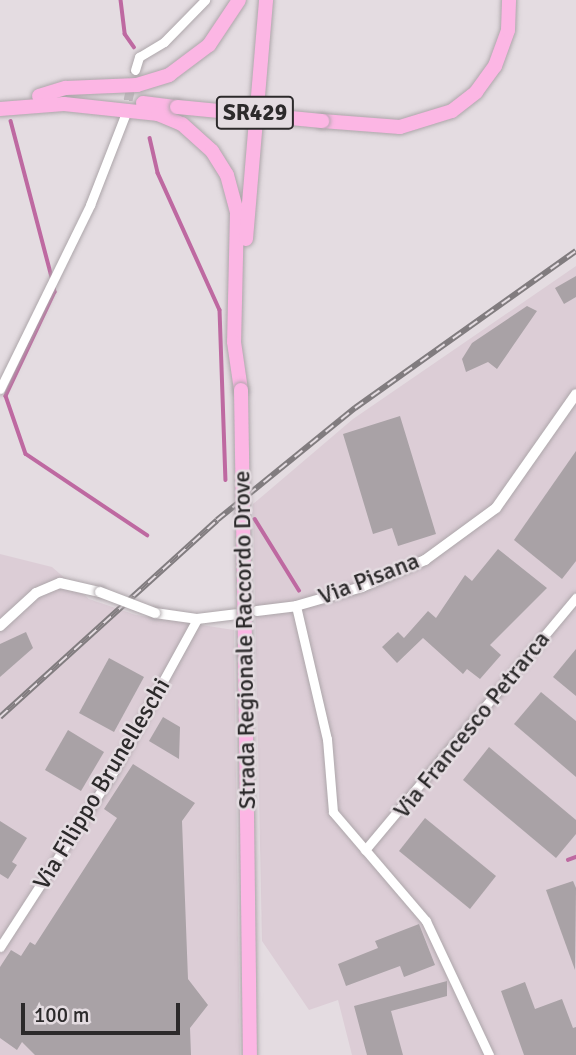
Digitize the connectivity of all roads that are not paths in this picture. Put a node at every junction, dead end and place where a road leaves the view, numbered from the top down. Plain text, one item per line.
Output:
1 (205, 0) edge
2 (239, 0) edge
3 (266, 0) edge
4 (275, 0) edge
5 (509, 0) edge
6 (135, 71) tunnel mouth
7 (39, 96) junction
8 (0, 100) edge
9 (0, 109) edge
10 (125, 115) tunnel mouth
11 (242, 225) junction
12 (0, 389) edge
13 (576, 394) edge
14 (576, 598) edge
15 (296, 606) junction
16 (257, 611) dead end
17 (236, 614) dead end
18 (197, 619) junction
19 (0, 626) edge
20 (365, 850) junction
21 (0, 947) edge
22 (250, 1055) edge
23 (489, 1055) edge

1 - 6 street
2 - 7 main road
3 - 11 main road, SR429
4 - 11 main road
5 - 7 main road, bridge
7 - 8 main road
9 - 11 main road
10 - 12 street
11 - 22 main road, Strada Regionale Raccordo Drove, bridge
13 - 15 street, Via Pisana
14 - 20 street, Via Francesco Petrarca
15 - 16 street, Via Pisana
15 - 20 street
17 - 18 street
18 - 19 street, bridge
18 - 21 street, Via Filippo Brunelleschi
20 - 23 street

